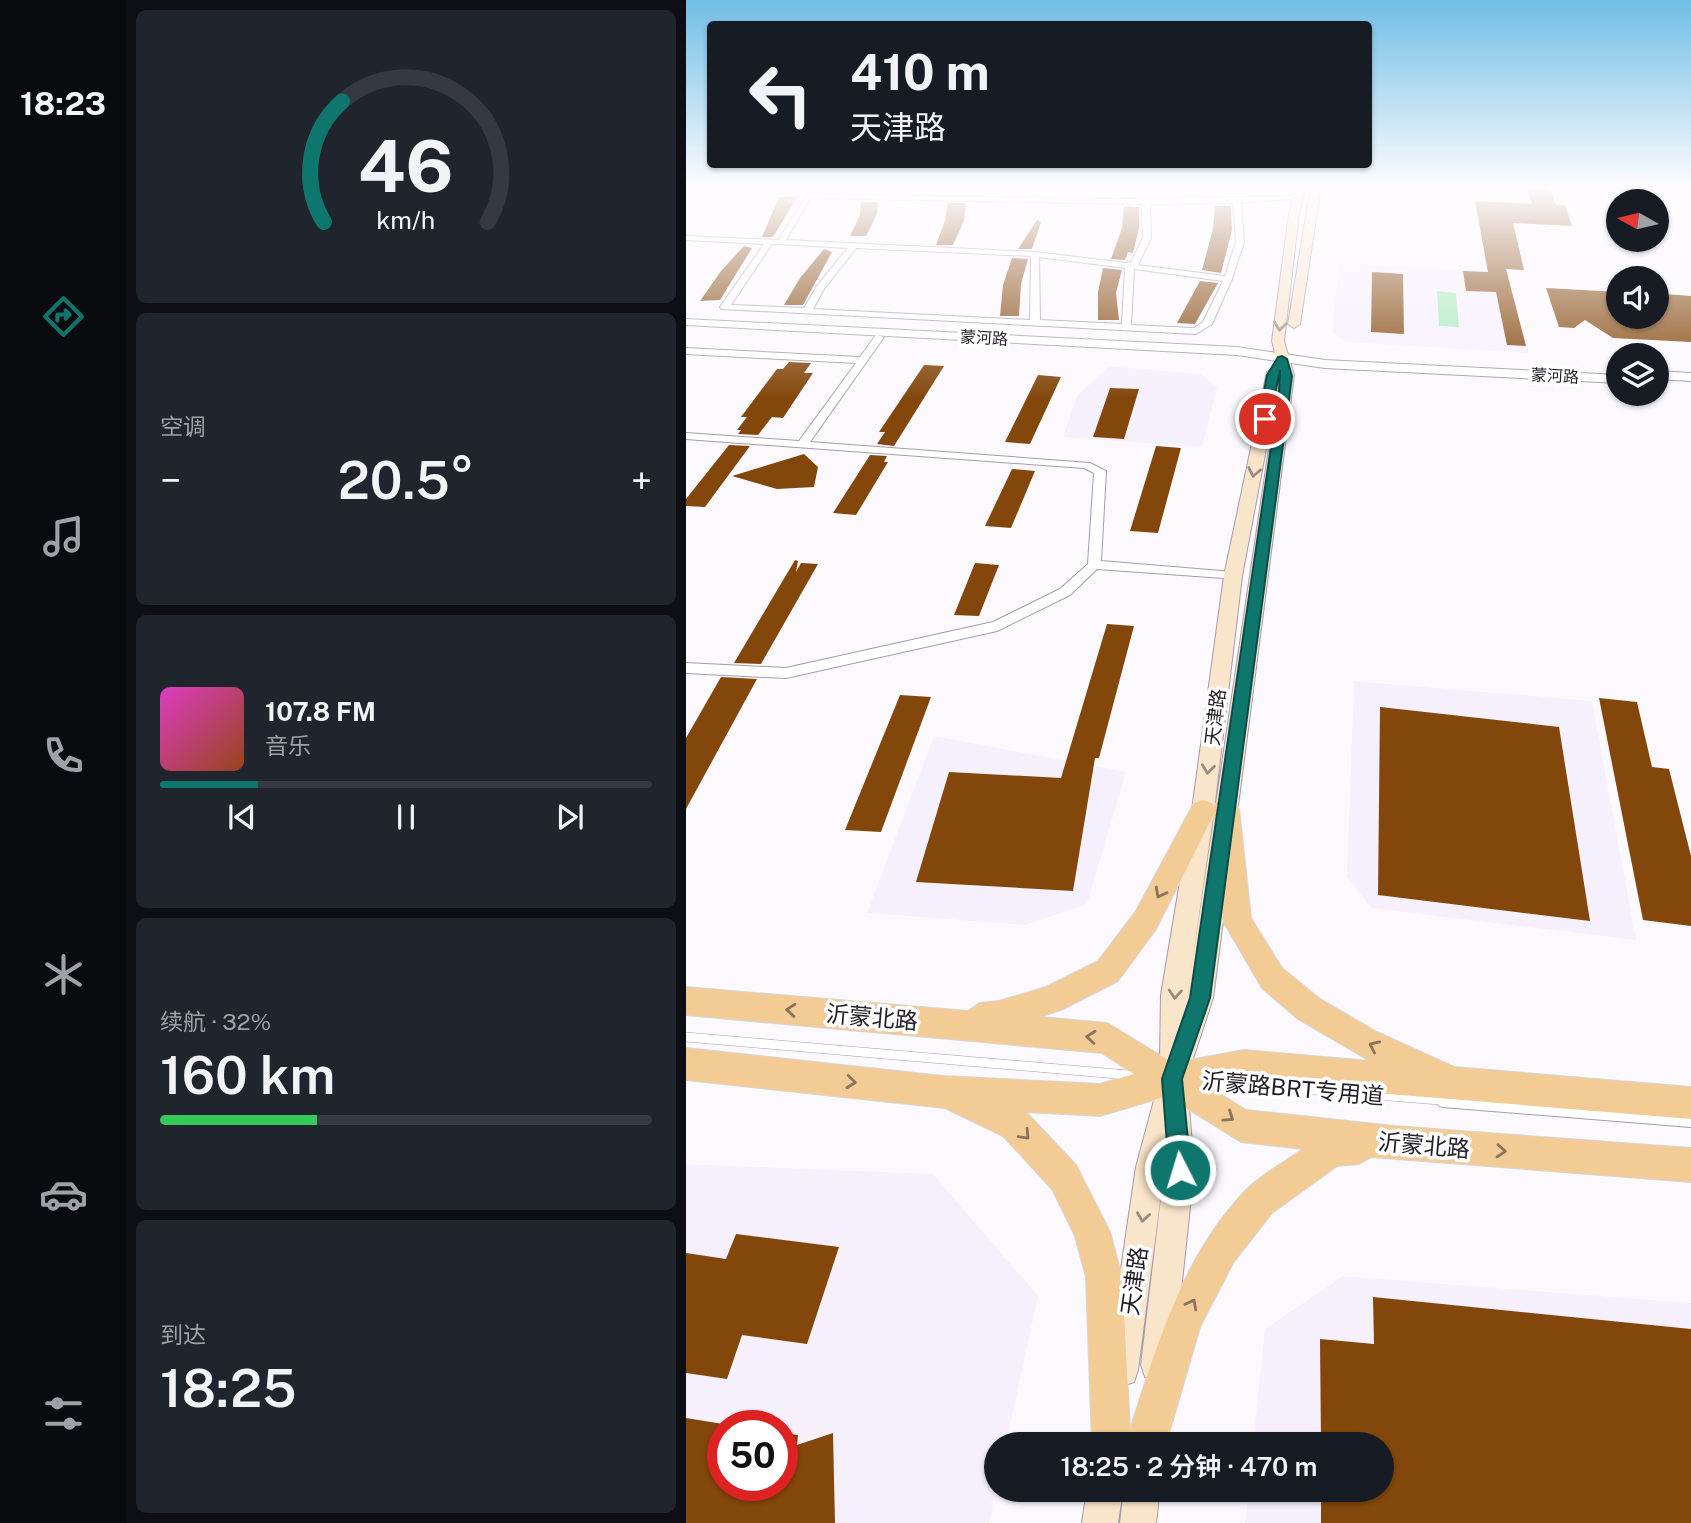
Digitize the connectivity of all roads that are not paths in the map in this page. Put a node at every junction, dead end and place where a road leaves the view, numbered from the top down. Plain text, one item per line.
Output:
1 (759, 257) edge
2 (845, 257) edge
3 (1035, 257) edge
4 (1062, 257) edge
5 (1136, 257) edge
6 (1235, 257) edge
7 (1290, 257) edge
8 (1304, 257) edge
9 (1132, 265) junction
10 (1228, 279) junction
11 (807, 311) junction
12 (1035, 323) junction
13 (686, 325) edge
14 (1126, 328) junction
15 (878, 337) junction
16 (1289, 345) junction
17 (686, 351) edge
18 (862, 360) junction
19 (1606, 372) edge
20 (1669, 376) edge
21 (1691, 377) edge
22 (1606, 378) edge
23 (1669, 381) edge
24 (1691, 382) edge
25 (686, 436) edge
26 (803, 443) junction
27 (1094, 565) junction
28 (1233, 576) junction
29 (686, 668) edge
30 (1214, 810) junction
31 (686, 1001) edge
32 (931, 1022) junction
33 (686, 1037) edge
34 (686, 1064) edge
35 (1172, 1079) junction
36 (1459, 1084) junction
37 (943, 1092) junction
38 (1691, 1103) edge
39 (1691, 1121) edge
40 (1394, 1143) junction
41 (1691, 1165) edge
42 (1111, 1432) edge
43 (1113, 1432) edge
44 (1149, 1432) edge
45 (1151, 1432) edge
46 (1103, 1502) edge
47 (1140, 1502) edge
48 (1100, 1523) edge
49 (1138, 1523) edge

1 - 11 street
2 - 11 street
3 - 12 street
4 - 9 street
5 - 9 street
6 - 10 street
7 -> 16 main road, 天津路
8 - 16 main road, 天津路
9 - 10 street
9 - 14 street
10 - 14 street
11 - 12 street
12 - 14 street
13 - 15 street, 蒙河路
13 - 16 street, 蒙河路
15 - 16 street, 蒙河路
15 - 18 street
16 - 19 street, 蒙河路
16 - 22 street, 蒙河路
16 -> 28 main road, 天津路
16 - 30 main road, 天津路
17 - 18 street
18 - 26 street
20 - 21 street
23 - 24 street
25 - 26 street
26 - 27 street
27 - 28 street
27 - 29 street
28 -> 30 main road, 天津路
30 -> 32 main road
30 - 35 main road, 天津路
36 -> 30 main road
32 -> 31 main road, 沂蒙北路
35 -> 32 main road, 沂蒙北路
33 - 35 lane, 沂蒙路BRT专用道
34 -> 37 main road
35 - 36 main road
35 - 37 main road
35 - 39 lane, 沂蒙路BRT专用道
35 -> 40 main road, 沂蒙北路
35 -> 43 main road, 天津路
35 - 44 main road, 天津路
36 - 38 main road
37 -> 42 main road
40 -> 41 main road, 沂蒙北路
45 -> 40 main road
46 - 48 main road
47 - 49 main road

